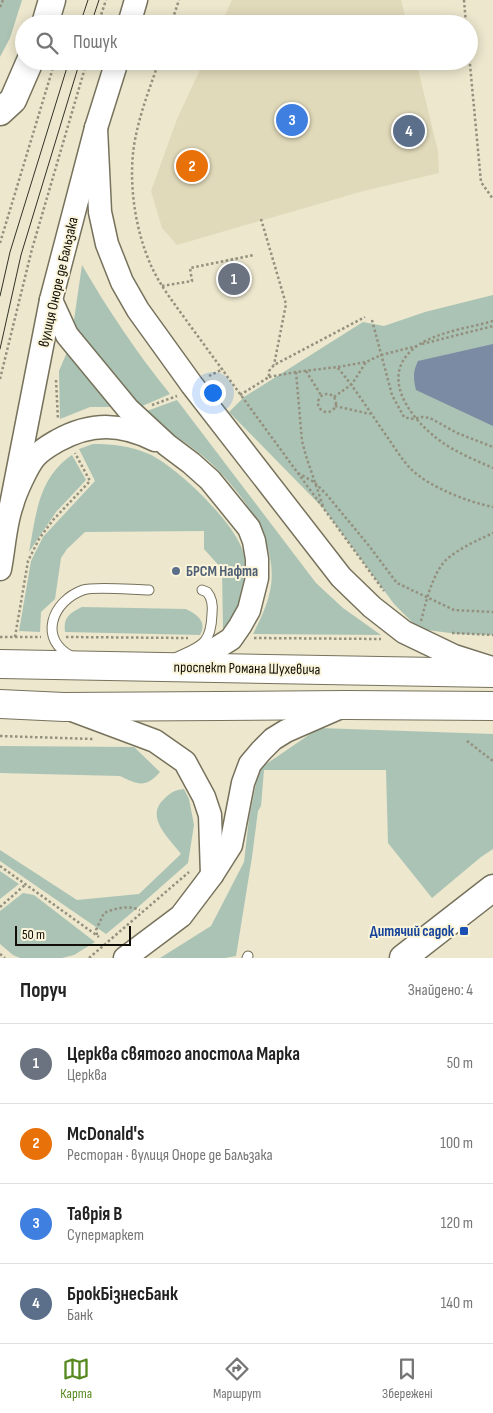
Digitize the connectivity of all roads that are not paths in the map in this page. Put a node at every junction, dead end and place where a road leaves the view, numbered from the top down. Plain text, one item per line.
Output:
1 (52, 0) edge
2 (136, 0) edge
3 (47, 15) edge
4 (132, 15) edge
5 (26, 70) edge
6 (114, 70) edge
7 (0, 112) edge
8 (96, 128) junction
9 (52, 300) junction
10 (167, 445) junction
11 (11, 505) junction
12 (0, 569) edge
13 (149, 590) dead end
14 (202, 590) dead end
15 (0, 664) edge
16 (94, 666) junction
17 (147, 666) junction
18 (188, 666) junction
19 (493, 668) edge
20 (493, 673) edge
21 (0, 704) edge
22 (346, 705) junction
23 (493, 706) edge
24 (64, 708) junction
25 (202, 872) junction
26 (493, 888) edge
27 (125, 958) edge
28 (403, 958) edge

1 - 3 main road
2 - 4 street
5 - 7 main road
6 - 8 street, вулиця Оноре де Бальзака
8 - 9 street, вулиця Оноре де Бальзака
8 - 19 street
9 - 10 street
9 - 11 street, вулиця Оноре де Бальзака
10 - 11 street
10 - 18 street
11 - 12 street, вулиця Оноре де Бальзака
13 - 16 lane
14 - 17 lane
15 - 16 main road, проспект Романа Шухевича
16 - 17 main road, проспект Романа Шухевича
17 - 18 main road, проспект Романа Шухевича
18 - 20 main road, проспект Романа Шухевича
21 - 24 main road
22 - 23 main road
22 - 24 main road
22 - 25 street
24 - 25 street
25 - 27 street
26 - 28 main road

